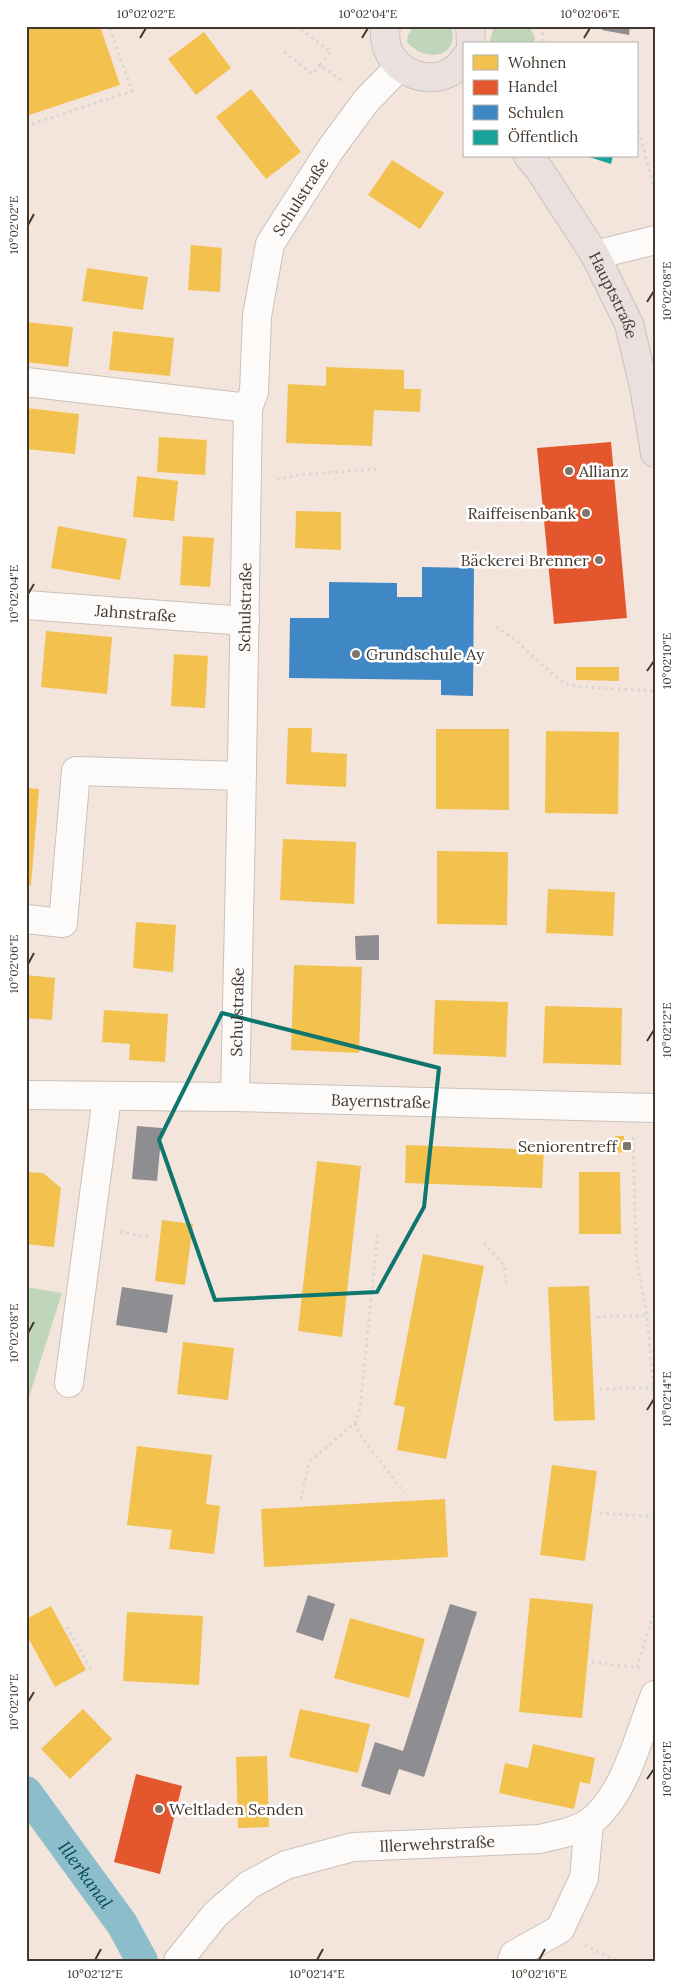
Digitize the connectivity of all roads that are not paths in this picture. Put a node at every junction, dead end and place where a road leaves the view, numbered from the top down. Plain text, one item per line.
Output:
1 (386, 26) edge
2 (470, 26) edge
3 (471, 42) edge
4 (399, 67) junction
5 (461, 71) edge
6 (530, 158) edge
7 (655, 240) edge
8 (596, 255) junction
9 (26, 382) edge
10 (248, 408) junction
11 (655, 453) edge
12 (26, 605) edge
13 (245, 621) junction
14 (242, 776) junction
15 (26, 919) edge
16 (26, 1095) edge
17 (107, 1096) junction
18 (235, 1097) junction
19 (643, 1108) edge
20 (69, 1383) dead end
21 (655, 1695) edge
22 (589, 1822) junction
23 (178, 1961) edge
24 (512, 1961) edge

1 - 4 main road
2 - 3 main road
4 - 5 main road
4 - 10 street, Schulstraße
6 - 8 main road, Hauptstraße
7 - 8 street
8 - 11 main road, Hauptstraße
9 - 10 street
10 - 13 street, Schulstraße
12 - 13 street, Jahnstraße
13 - 14 street, Schulstraße
14 - 15 street
14 - 18 street, Schulstraße
16 - 17 street, Bayernstraße
17 - 18 street, Bayernstraße
17 - 20 street
18 - 19 street, Bayernstraße
21 - 22 street, Illerwehrstraße
22 - 23 street, Illerwehrstraße
22 - 24 street

